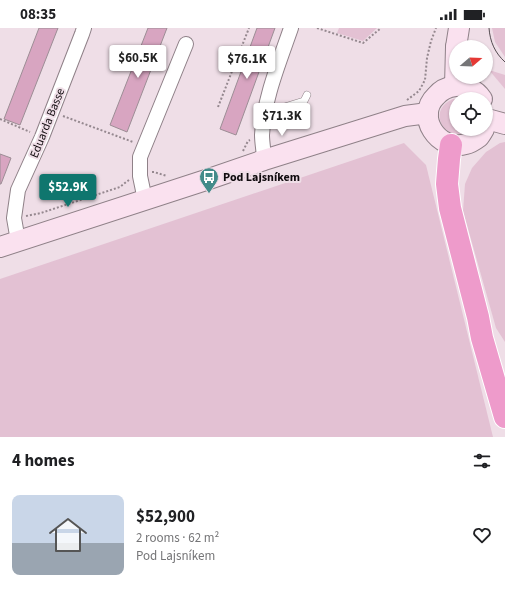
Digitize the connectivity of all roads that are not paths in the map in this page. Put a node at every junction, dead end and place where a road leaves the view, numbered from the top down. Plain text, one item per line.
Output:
1 (84, 28) edge
2 (291, 28) edge
3 (459, 28) edge
4 (457, 40) edge
5 (186, 44) dead end
6 (455, 86) joint
7 (475, 92) edge
8 (307, 95) dead end
9 (265, 113) junction
10 (428, 113) junction
11 (480, 136) edge
12 (451, 145) junction
13 (264, 160) junction
14 (145, 200) junction
15 (9, 244) edge
16 (478, 317) junction
17 (505, 359) edge
18 (505, 416) edge

1 - 15 street, Eduarda Basse
2 - 9 street
3 - 4 street
5 - 14 street
6 - 7 street
6 - 10 street
8 - 9 lane
9 - 13 street
10 - 12 street
10 - 13 street
11 - 12 street
12 - 16 highway
13 - 14 street
14 - 15 street
16 - 17 highway
16 - 18 highway

